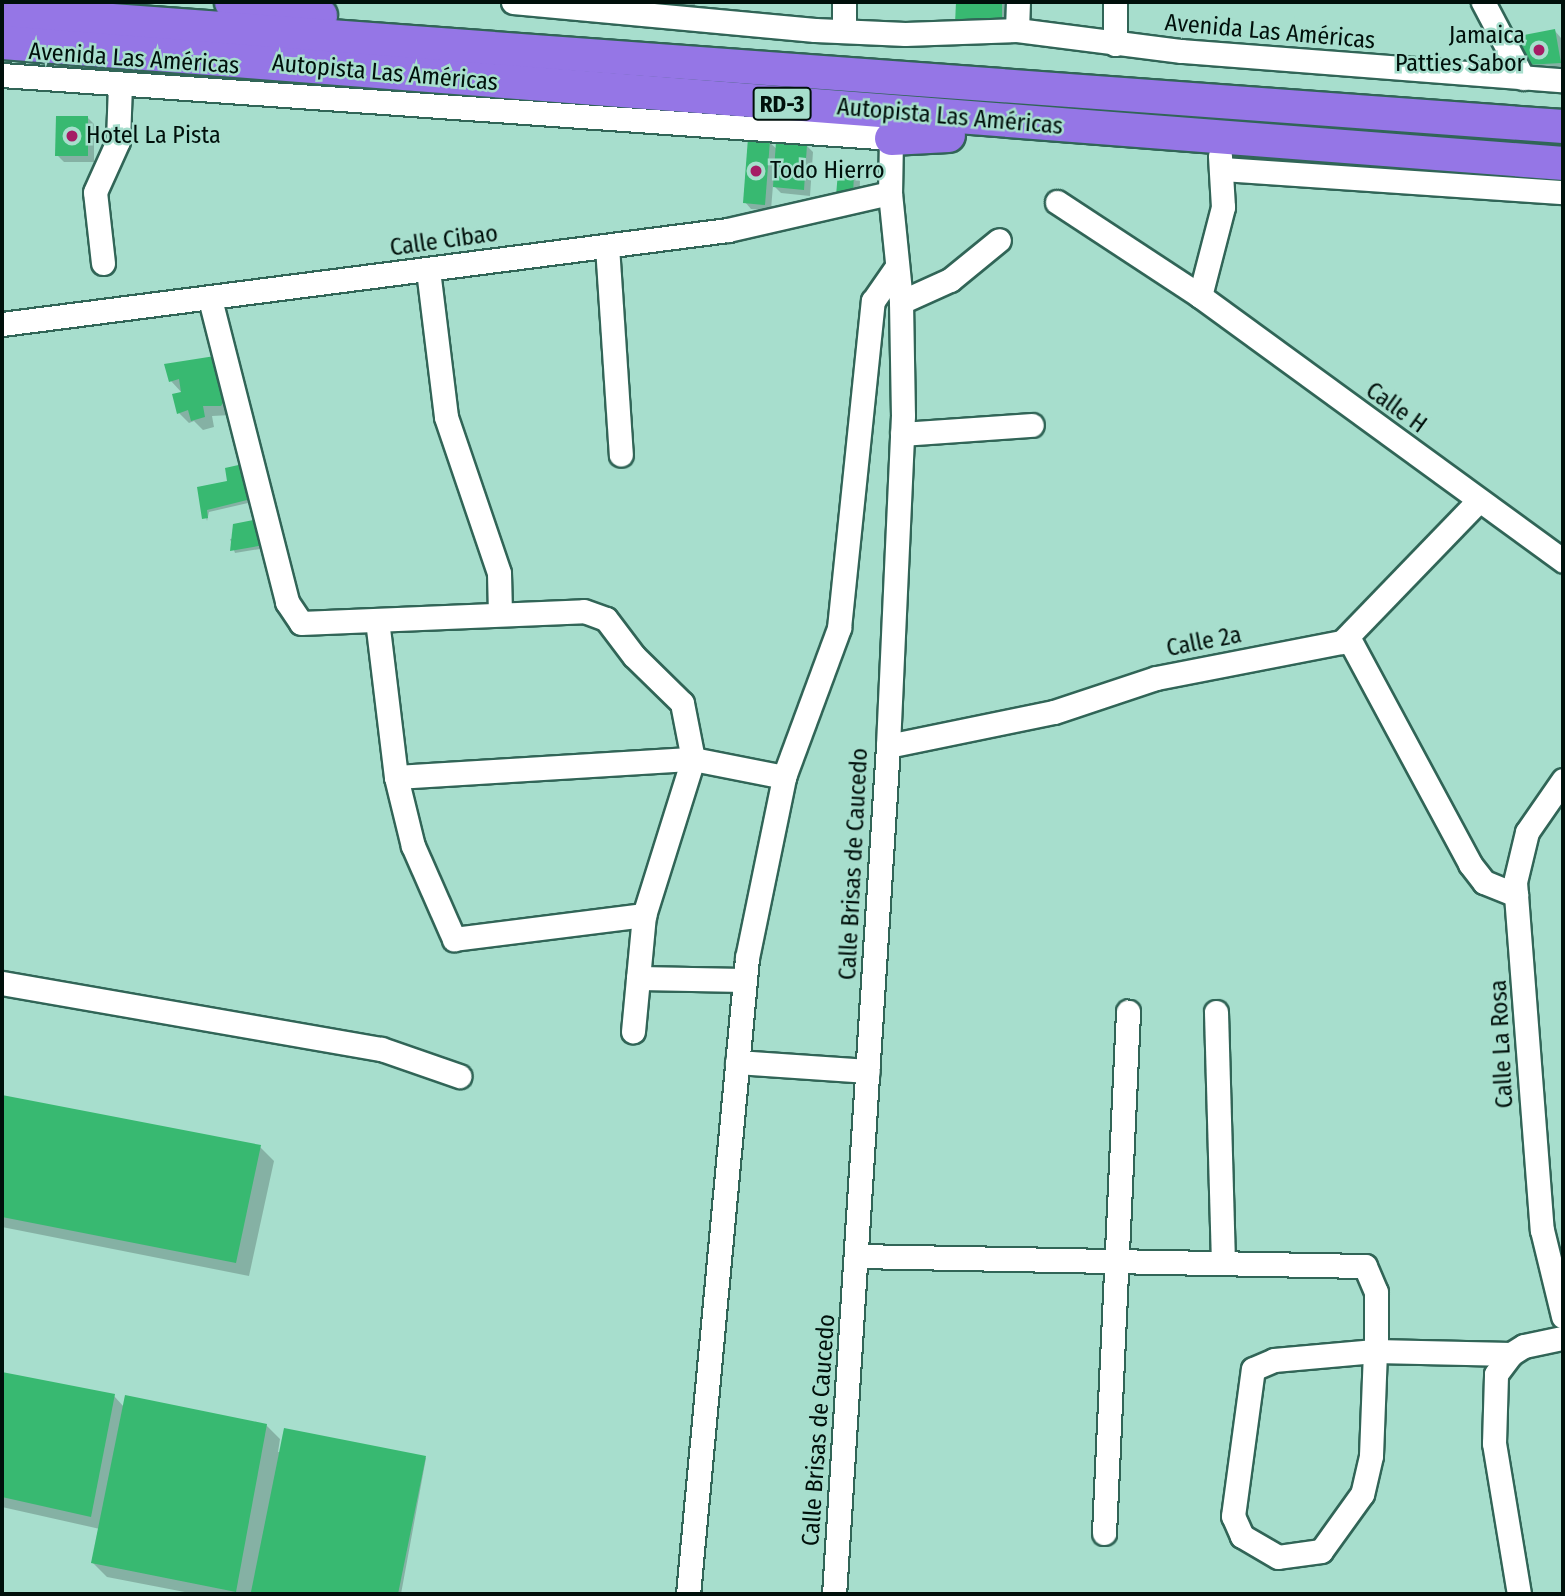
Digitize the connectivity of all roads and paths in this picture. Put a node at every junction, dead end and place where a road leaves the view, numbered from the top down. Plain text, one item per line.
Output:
1 (230, 2) edge
2 (513, 2) edge
3 (844, 2) edge
4 (1018, 2) edge
5 (1115, 2) edge
6 (1483, 2) edge
7 (600, 7) edge
8 (2, 12) edge
9 (1017, 30) junction
10 (844, 31) junction
11 (2, 42) edge
12 (1115, 44) junction
13 (568, 52) junction
14 (2, 75) edge
15 (1523, 78) junction
16 (1563, 80) edge
17 (120, 84) junction
18 (1563, 126) edge
19 (1092, 129) junction
20 (891, 138) junction
21 (1219, 153) junction
22 (1563, 163) edge
23 (1563, 192) edge
24 (890, 193) junction
25 (1057, 202) dead end
26 (999, 240) dead end
27 (607, 246) junction
28 (103, 263) dead end
29 (896, 268) junction
30 (428, 270) junction
31 (1200, 296) junction
32 (210, 299) junction
33 (901, 302) junction
34 (2, 324) edge
35 (1031, 425) dead end
36 (902, 434) junction
37 (621, 455) dead end
38 (1478, 500) junction
39 (1563, 561) edge
40 (500, 614) junction
41 (377, 620) junction
42 (1348, 637) junction
43 (888, 746) junction
44 (693, 759) junction
45 (396, 777) junction
46 (784, 777) junction
47 (1563, 780) edge
48 (1516, 895) junction
49 (644, 915) junction
50 (638, 978) junction
51 (745, 981) junction
52 (2, 983) edge
53 (1128, 1012) dead end
54 (1216, 1012) dead end
55 (633, 1031) dead end
56 (737, 1062) junction
57 (868, 1071) junction
58 (459, 1076) dead end
59 (858, 1256) junction
60 (1115, 1261) junction
61 (1223, 1263) junction
62 (1563, 1316) edge
63 (1563, 1338) edge
64 (1376, 1351) junction
65 (1511, 1354) junction
66 (1104, 1533) dead end
67 (688, 1594) edge
68 (834, 1594) edge
69 (1519, 1594) edge

1 - 13 highway
2 - 7 street, Avenida Las Américas
3 - 10 street
4 - 9 street
5 - 12 street
6 - 15 street
7 - 10 street, Avenida Las Américas
8 - 13 highway, Autopista Las Américas / RD-3
9 - 10 street, Avenida Las Américas
9 - 12 street, Avenida Las Américas
11 - 19 highway, Autopista Las Américas / RD-3
12 - 15 street, Avenida Las Américas
13 - 18 highway, Autopista Las Américas / RD-3
14 - 17 street, Avenida Las Américas
15 - 16 street, Avenida Las Américas
17 - 20 street, Avenida Las Américas
17 - 28 street
19 - 20 highway
19 - 21 highway, Autopista Las Américas / RD-3
20 - 24 street, Calle Brisas de Caucedo
21 - 22 highway, Autopista Las Américas / RD-3
21 - 23 street
21 - 31 street
24 - 27 street, Calle Cibao
24 - 29 street, Calle Brisas de Caucedo
25 - 31 street, Calle H
26 - 33 street
27 - 30 street, Calle Cibao
27 - 37 street
29 - 33 street, Calle Brisas de Caucedo
29 - 46 street
30 - 32 street, Calle Cibao
30 - 40 street
31 - 38 street, Calle H
32 - 34 street, Calle Cibao
32 - 41 street
33 - 36 street, Calle Brisas de Caucedo
35 - 36 street
36 - 43 street, Calle Brisas de Caucedo
38 - 39 street, Calle H
38 - 42 street, Calle 2a
40 - 41 street
40 - 44 street
41 - 45 street
42 - 43 street, Calle 2a
42 - 48 street
43 - 57 street, Calle Brisas de Caucedo
44 - 45 street
44 - 46 street
44 - 49 street
45 - 49 street
46 - 51 street
47 - 48 street, Calle La Rosa
48 - 62 street, Calle La Rosa
49 - 50 street
50 - 51 street
50 - 55 street
51 - 56 street
52 - 58 street
53 - 60 street
54 - 61 street
56 - 57 street
56 - 67 street
57 - 59 street, Calle Brisas de Caucedo
59 - 60 street
59 - 68 street, Calle Brisas de Caucedo
60 - 61 street
60 - 66 street
61 - 64 street
63 - 65 street
64 - 64 street
64 - 65 street
65 - 69 street

